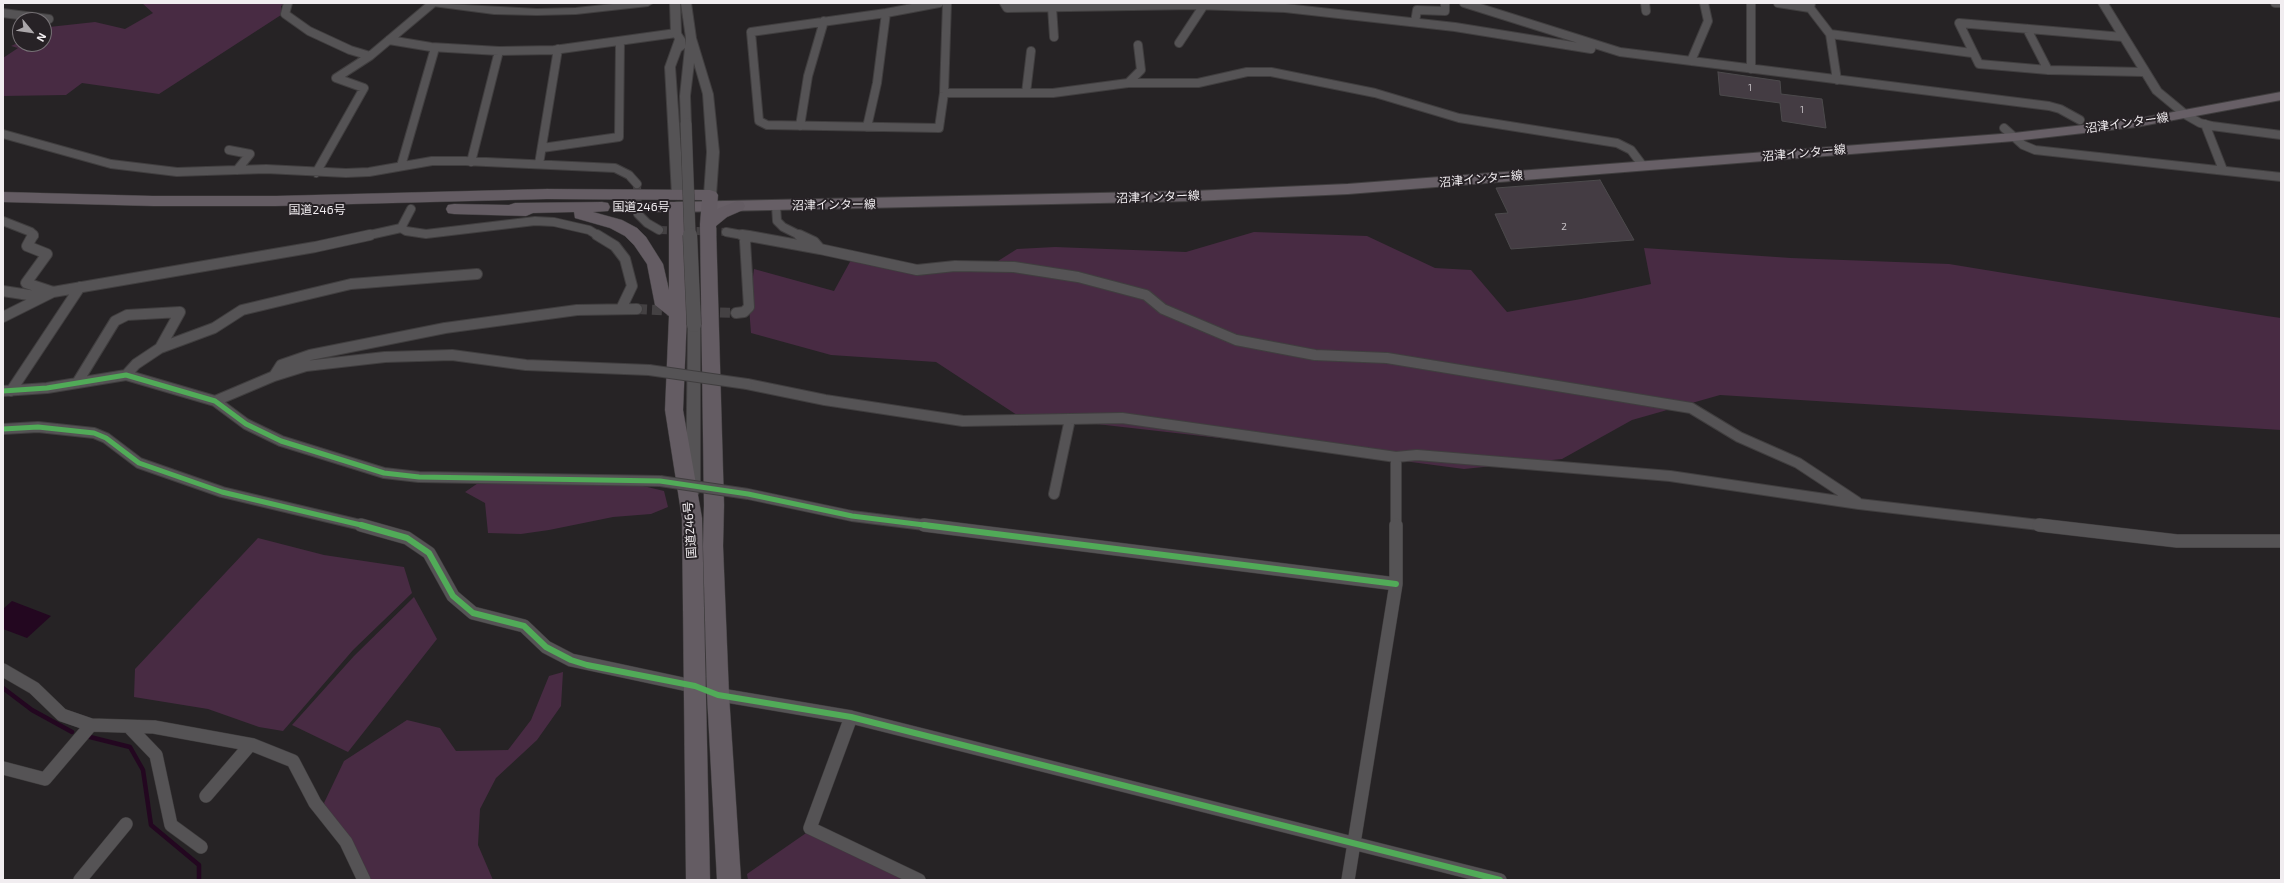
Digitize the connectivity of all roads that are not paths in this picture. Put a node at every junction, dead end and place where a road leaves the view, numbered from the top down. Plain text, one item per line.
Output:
1 (288, 3) edge
2 (433, 3) edge
3 (648, 3) edge
4 (675, 3) edge
5 (686, 3) edge
6 (939, 3) edge
7 (947, 3) edge
8 (1004, 3) edge
9 (1445, 3) edge
10 (1464, 3) edge
11 (1704, 3) edge
12 (1751, 3) edge
13 (1778, 3) edge
14 (2103, 3) edge
15 (2274, 3) edge
16 (2281, 3) edge
17 (1204, 5) junction
18 (1811, 6) edge
19 (1052, 7) junction
20 (1489, 7) edge
21 (886, 13) junction
22 (824, 21) junction
23 (1415, 22) junction
24 (2027, 29) junction
25 (1830, 34) junction
26 (682, 37) junction
27 (1054, 37) dead end
28 (2122, 37) junction
29 (390, 40) junction
30 (620, 42) junction
31 (1179, 43) dead end
32 (1138, 45) dead end
33 (435, 48) junction
34 (558, 49) junction
35 (499, 51) junction
36 (1031, 51) dead end
37 (1620, 52) junction
38 (1972, 53) junction
39 (370, 56) junction
40 (1691, 62) junction
41 (1751, 69) junction
42 (2048, 70) junction
43 (2143, 72) junction
44 (1837, 80) junction
45 (1128, 83) junction
46 (2281, 85) edge
47 (944, 93) junction
48 (1026, 93) junction
49 (2281, 96) edge
50 (2173, 106) junction
51 (2186, 115) junction
52 (2080, 120) junction
53 (2205, 124) junction
54 (800, 126) junction
55 (867, 127) junction
56 (2009, 133) junction
57 (3, 134) edge
58 (2281, 135) edge
59 (542, 148) junction
60 (229, 150) dead end
61 (1640, 161) junction
62 (471, 162) junction
63 (539, 164) junction
64 (401, 166) junction
65 (237, 170) junction
66 (2223, 170) junction
67 (316, 173) junction
68 (2281, 177) edge
69 (637, 184) dead end
70 (3, 197) edge
71 (677, 201) junction
72 (737, 206) joint
73 (776, 206) junction
74 (3, 207) edge
75 (411, 209) junction
76 (454, 209) junction
77 (638, 214) dead end
78 (713, 214) junction
79 (3, 221) edge
80 (401, 228) junction
81 (659, 230) tunnel mouth
82 (749, 236) junction
83 (820, 249) junction
84 (477, 274) dead end
85 (80, 288) junction
86 (3, 291) edge
87 (53, 292) junction
88 (42, 297) junction
89 (621, 309) junction
90 (637, 309) tunnel mouth
91 (736, 313) tunnel mouth
92 (678, 314) junction
93 (3, 317) edge
94 (160, 348) junction
95 (694, 351) junction
96 (126, 375) junction
97 (274, 376) junction
98 (77, 383) junction
99 (7, 391) edge
100 (215, 401) junction
101 (1070, 419) junction
102 (3, 429) edge
103 (1396, 457) junction
104 (1054, 494) dead end
105 (1859, 504) junction
106 (714, 505) junction
107 (692, 518) junction
108 (2281, 541) edge
109 (1396, 584) junction
110 (3, 670) edge
111 (695, 686) junction
112 (718, 695) junction
113 (851, 717) junction
114 (90, 725) junction
115 (130, 728) junction
116 (250, 745) junction
117 (3, 768) edge
118 (206, 796) dead end
119 (126, 824) dead end
120 (1355, 842) junction
121 (201, 847) dead end
122 (80, 880) edge
123 (364, 880) edge
124 (698, 880) edge
125 (729, 880) edge
126 (918, 880) edge
127 (1348, 880) edge
128 (1500, 880) edge

1 - 39 street
2 - 3 street
2 - 29 street
4 - 26 street
5 - 26 street
6 - 21 street
7 - 47 street
8 - 19 street
9 - 23 street
10 - 20 street
11 - 40 street
12 - 41 street
13 - 18 street
14 - 28 street
15 - 16 street
17 - 19 street
17 - 23 street
17 - 31 street
18 - 25 street
19 - 27 street
20 - 37 street
21 - 22 street
21 - 55 street
22 - 54 street
22 - 54 street
23 - 37 street
24 - 28 street
24 - 38 street
24 - 42 street
25 - 38 street
25 - 44 street
26 - 30 street
26 - 71 street
26 - 78 street
26 - 95 street, bridge
28 - 43 street
29 - 33 street
29 - 39 street
30 - 34 street
30 - 59 street
32 - 45 street
33 - 35 street
33 - 64 street
34 - 35 street
34 - 59 street
35 - 62 street
36 - 48 street
37 - 40 street
38 - 42 street
39 - 67 street
40 - 41 street
41 - 44 street
42 - 43 street
43 - 50 street
44 - 52 street
45 - 48 street
45 - 61 street
46 - 50 main road, 沼津インター線
47 - 48 street
47 - 55 street
49 - 51 main road, 沼津インター線
50 - 51 street
50 - 52 main road, 沼津インター線
51 - 53 street
51 - 56 main road, 沼津インター線
52 - 56 main road, 沼津インター線
53 - 58 street
53 - 66 street
54 - 55 street
56 - 61 main road, 沼津インター線
56 - 66 street
57 - 65 street
59 - 63 street
60 - 65 street
61 - 73 main road, 沼津インター線
61 - 78 main road, 沼津インター線
62 - 63 street
62 - 64 street
63 - 69 street
64 - 67 street
65 - 67 street
66 - 68 street
70 - 71 highway, 国道246号
71 - 76 highway, 国道246号
71 - 78 highway, 国道246号
71 - 92 highway, 国道246号
72 - 73 main road, 沼津インター線
72 - 78 highway
73 - 83 street
74 - 75 highway, 国道246号
75 - 76 highway, 国道246号
75 - 80 street
76 - 92 highway
77 - 81 street
78 - 82 street
78 - 106 highway, 国道246号
79 - 87 street
80 - 85 street
80 - 89 street
82 - 83 street
82 - 91 street
83 - 105 street
84 - 94 street
85 - 87 street
85 - 99 street
86 - 88 street
87 - 88 street
88 - 93 street
89 - 90 street
89 - 97 street
92 - 107 highway, 国道246号
94 - 96 street
94 - 98 street
95 - 106 street
95 - 107 street
96 - 98 street
96 - 100 street
97 - 100 street
97 - 101 street, bridge
98 - 99 street
100 - 109 street, bridge
101 - 103 street
101 - 104 street
102 - 111 street
103 - 105 street
103 - 109 street
105 - 108 street
106 - 112 highway, 国道246号
107 - 111 highway, 国道246号
109 - 120 street
110 - 114 street
111 - 112 street
111 - 124 highway, 国道246号
112 - 113 street
112 - 125 highway, 国道246号
113 - 120 street
113 - 126 street
114 - 115 street
114 - 117 street
115 - 116 street
115 - 121 street
116 - 118 street
116 - 123 street
119 - 122 street
120 - 127 street
120 - 128 street

